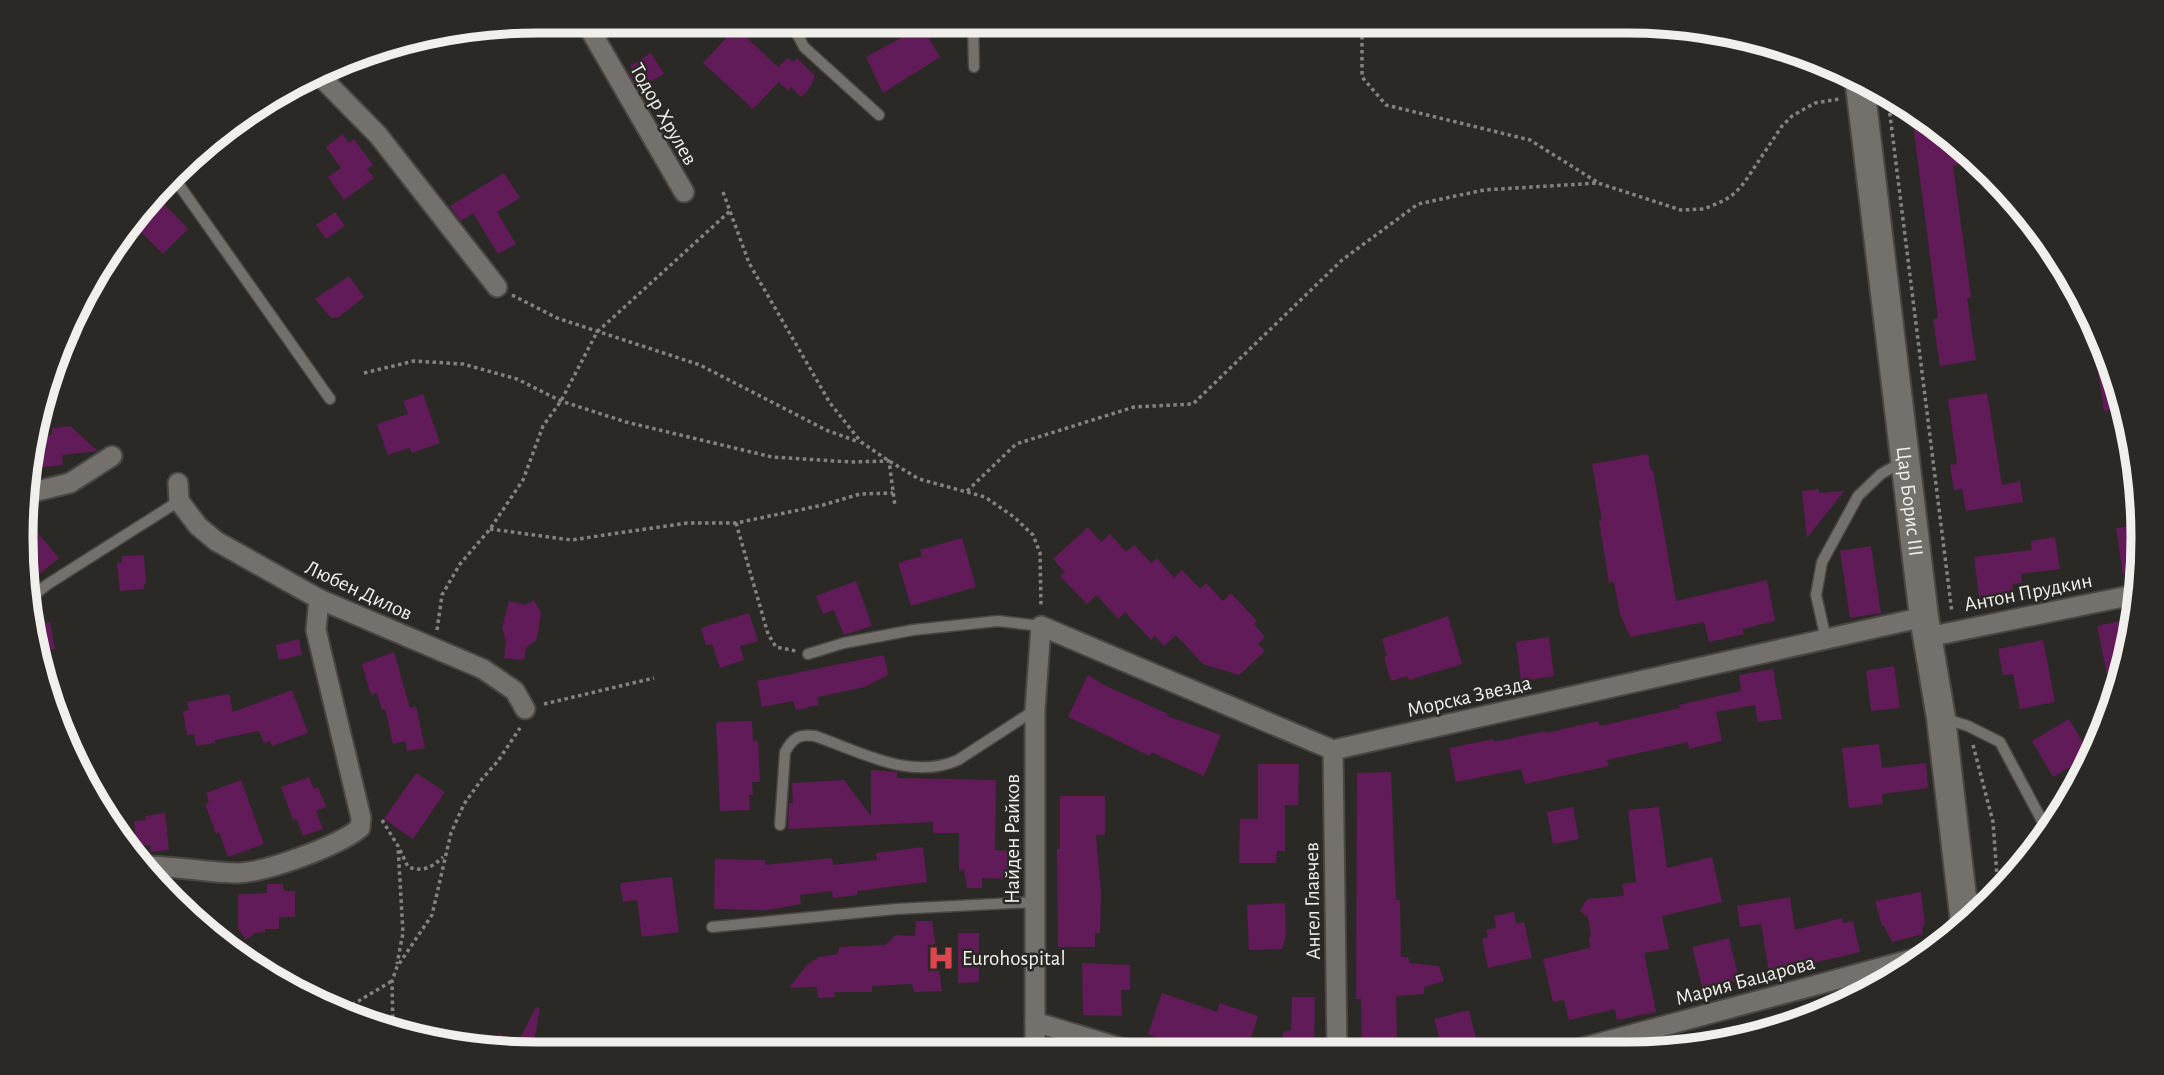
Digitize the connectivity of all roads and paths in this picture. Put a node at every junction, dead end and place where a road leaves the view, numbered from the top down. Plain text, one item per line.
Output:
1 (592, 33) edge
2 (797, 33) edge
3 (973, 33) edge
4 (1362, 33) edge
5 (974, 67) dead end
6 (325, 81) edge
7 (1864, 92) edge
8 (1871, 96) edge
9 (1871, 96) edge
10 (879, 115) dead end
11 (1598, 183) junction
12 (178, 184) edge
13 (684, 192) dead end
14 (723, 192) dead end
15 (730, 211) junction
16 (497, 287) joint
17 (597, 332) junction
18 (364, 373) dead end
19 (330, 399) dead end
20 (561, 401) junction
21 (860, 442) junction
22 (112, 456) dead end
23 (1905, 460) junction
24 (889, 461) junction
25 (36, 491) edge
26 (967, 491) junction
27 (179, 492) joint
28 (893, 492) junction
29 (895, 506) dead end
30 (736, 523) junction
31 (490, 529) junction
32 (37, 593) edge
33 (2127, 596) edge
34 (318, 599) junction
35 (1041, 626) junction
36 (1935, 628) junction
37 (1826, 639) junction
38 (434, 649) junction
39 (808, 654) joint
40 (654, 678) dead end
41 (525, 709) junction
42 (1035, 710) junction
43 (1941, 718) junction
44 (1968, 726) junction
45 (1333, 750) junction
46 (380, 814) dead end
47 (2043, 822) edge
48 (780, 825) dead end
49 (398, 846) junction
50 (444, 856) junction
51 (155, 867) edge
52 (1997, 879) edge
53 (1035, 902) junction
54 (1964, 912) edge
55 (712, 926) dead end
56 (1897, 963) edge
57 (397, 967) junction
58 (392, 981) junction
59 (351, 1005) edge
60 (393, 1021) edge
61 (1035, 1022) junction
62 (1035, 1042) edge
63 (1101, 1042) edge
64 (1337, 1042) edge
65 (1604, 1042) edge

1 - 13 street, Тодор Хрулев
2 - 10 lane
3 - 5 lane
4 - 11 path
6 - 16 street
7 - 11 path
8 - 23 street, Цар Борис III
9 - 36 path
11 - 26 path
12 - 19 lane
14 - 15 path
15 - 17 path
15 - 21 path
16 - 17 path
17 - 20 path
17 - 21 path
18 - 20 path
20 - 24 path
20 - 31 path
21 - 24 path
22 - 25 street
23 - 36 street, Цар Борис III
23 - 37 lane
24 - 26 path
24 - 28 path
26 - 35 path
27 - 32 lane
27 - 34 street, Любен Дилов
28 - 29 path
28 - 30 path
30 - 31 path
30 - 39 path
31 - 38 path
33 - 36 street, Антон Прудкин
34 - 38 street, Любен Дилов
34 - 51 street
35 - 39 lane
35 - 42 street, Найден Райков
35 - 45 street
36 - 37 street, Морска Звезда
36 - 43 street, Цар Борис III
37 - 45 street, Морска Звезда
38 - 41 street, Любен Дилов
40 - 41 path
41 - 50 path
42 - 48 lane
42 - 53 street, Найден Райков
43 - 44 lane
43 - 54 street, Цар Борис III
44 - 47 lane
44 - 52 path
45 - 64 street, Ангел Главчев
46 - 49 path
49 - 50 path
49 - 57 path
50 - 57 path
53 - 55 lane
53 - 61 street, Найден Райков
56 - 65 street, Мария Бацарова
57 - 58 path
58 - 59 path
58 - 60 path
61 - 62 street, Найден Райков
61 - 63 street

